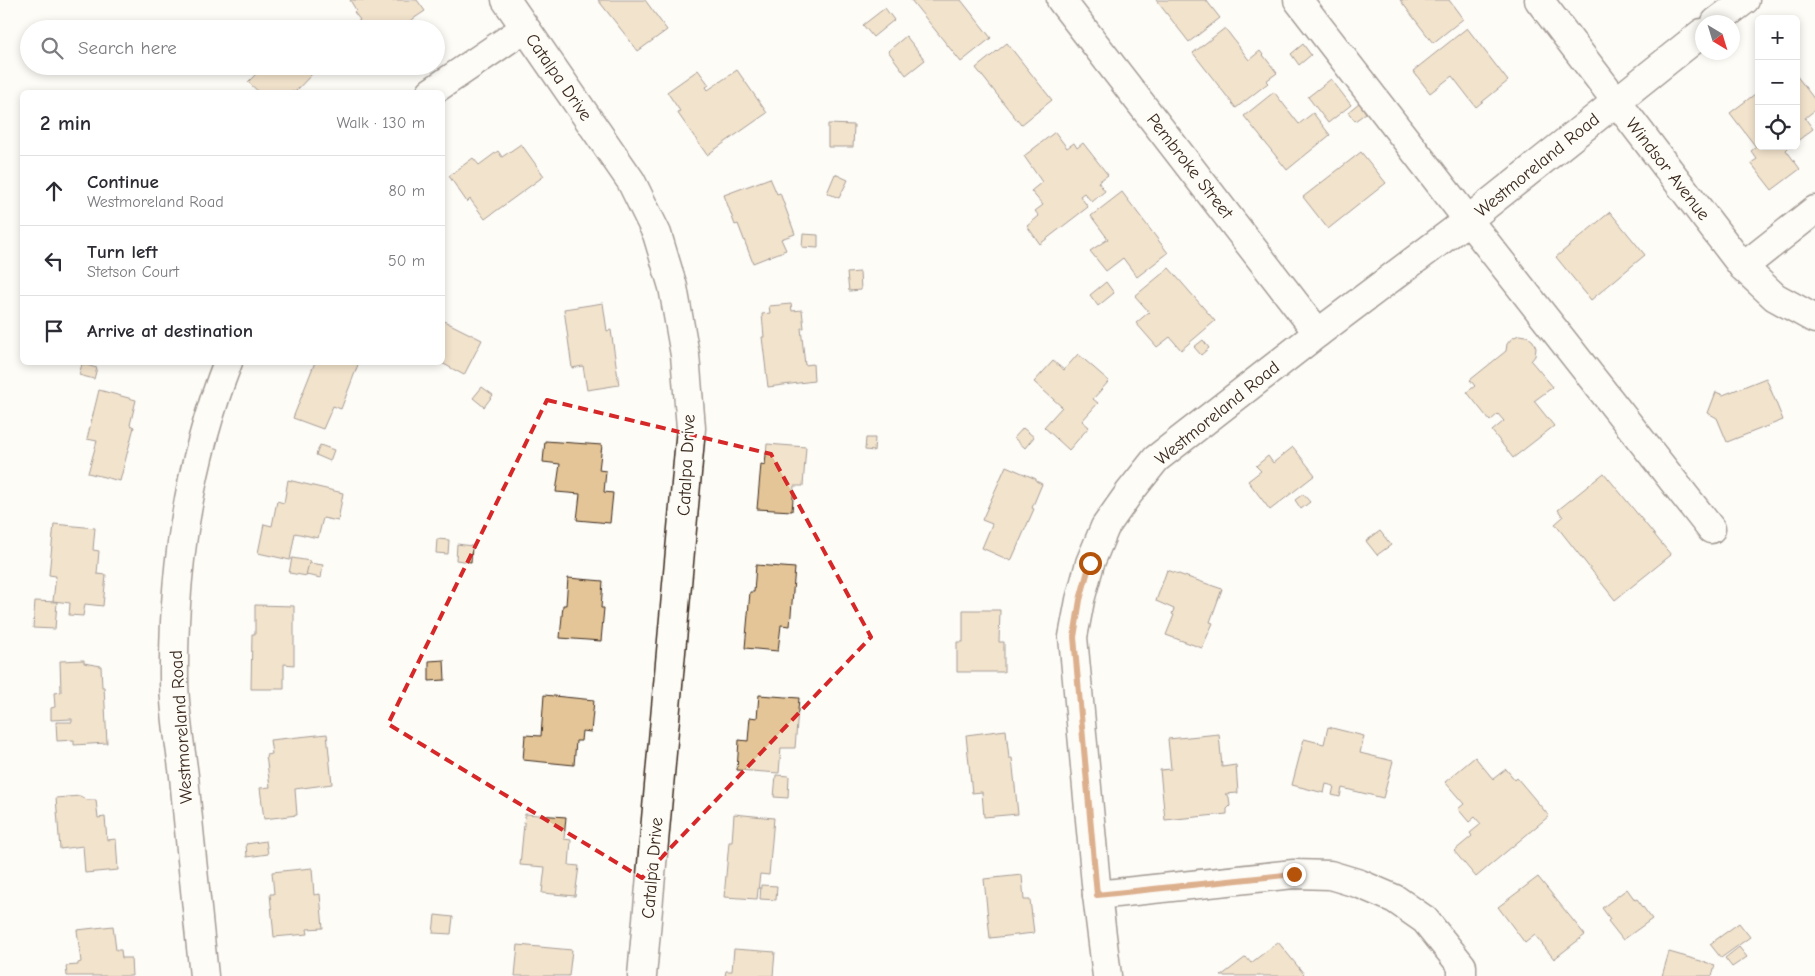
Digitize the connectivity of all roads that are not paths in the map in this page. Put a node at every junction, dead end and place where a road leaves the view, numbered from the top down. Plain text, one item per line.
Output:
1 (506, 0) edge
2 (1061, 0) edge
3 (1298, 0) edge
4 (1539, 0) edge
5 (1745, 0) edge
6 (1725, 15) edge
7 (525, 28) junction
8 (1695, 40) edge
9 (435, 90) edge
10 (1616, 102) junction
11 (1815, 210) edge
12 (1468, 220) junction
13 (1743, 267) junction
14 (1815, 320) edge
15 (1318, 333) junction
16 (227, 365) edge
17 (1711, 529) dead end
18 (1097, 895) junction
19 (204, 976) edge
20 (642, 976) edge
21 (1107, 976) edge
22 (1462, 976) edge

1 - 7 street, Catalpa Drive
2 - 15 street, Pembroke Street
3 - 12 street
4 - 10 street, Windsor Avenue
5 - 6 street
7 - 9 street
7 - 20 street, Catalpa Drive
8 - 10 street, Westmoreland Road
10 - 12 street, Westmoreland Road
10 - 13 street, Windsor Avenue
11 - 13 street
12 - 15 street, Westmoreland Road
12 - 17 street
13 - 14 street, Windsor Avenue
15 - 18 street, Westmoreland Road
16 - 19 street, Westmoreland Road
18 - 21 street, Westmoreland Road
18 - 22 street

